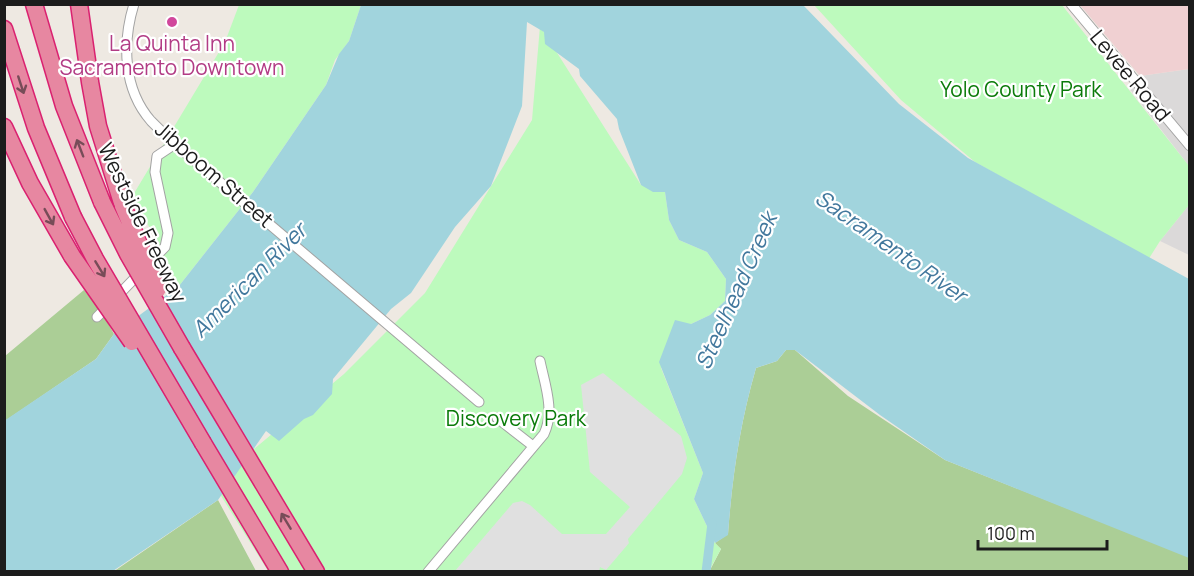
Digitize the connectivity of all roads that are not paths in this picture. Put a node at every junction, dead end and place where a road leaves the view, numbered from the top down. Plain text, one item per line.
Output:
1 (34, 4) edge
2 (79, 4) edge
3 (134, 4) edge
4 (1071, 4) edge
5 (4, 29) edge
6 (4, 128) edge
7 (175, 144) junction
8 (1190, 146) edge
9 (97, 318) dead end
10 (182, 348) junction
11 (540, 361) dead end
12 (479, 402) dead end
13 (497, 417) dead end
14 (203, 443) junction
15 (533, 446) junction
16 (280, 572) edge
17 (316, 572) edge
18 (428, 572) edge

10 -> 1 highway, Westside Freeway, bridge
2 - 10 highway, bridge
3 - 7 street, Jibboom Street
4 - 8 street, Levee Road
5 -> 14 highway, bridge
6 -> 14 highway, bridge
7 - 9 street
7 - 12 street, Jibboom Street
17 -> 10 highway, Westside Freeway
11 - 15 street
13 - 15 street
14 - 16 highway
15 - 18 street

